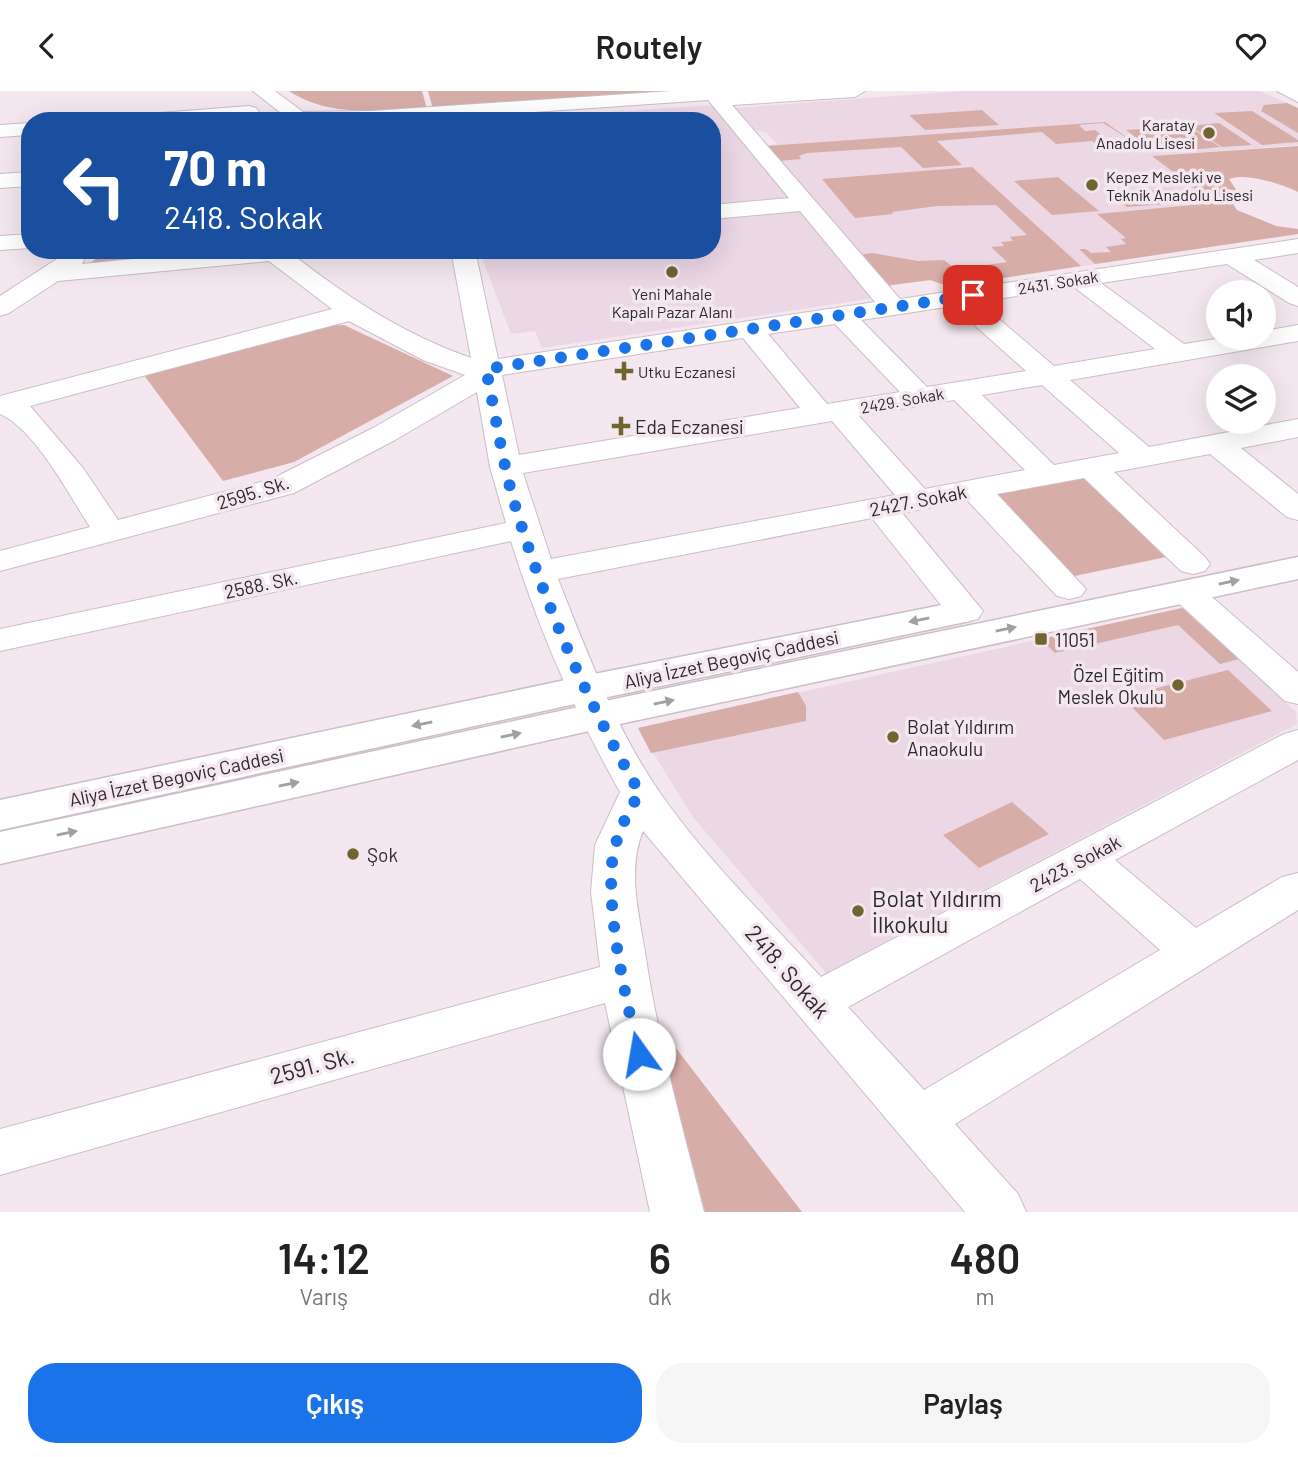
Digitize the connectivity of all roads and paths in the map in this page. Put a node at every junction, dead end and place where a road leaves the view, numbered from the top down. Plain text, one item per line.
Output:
1 (257, 91) edge
2 (263, 91) edge
3 (758, 91) edge
4 (855, 91) edge
5 (1287, 91) edge
6 (1298, 96) edge
7 (716, 97) junction
8 (248, 112) edge
9 (294, 112) edge
10 (466, 112) edge
11 (532, 112) edge
12 (21, 129) edge
13 (0, 131) edge
14 (21, 180) edge
15 (0, 181) edge
16 (804, 204) junction
17 (721, 211) edge
18 (21, 242) edge
19 (0, 243) edge
20 (1298, 246) edge
21 (1231, 256) junction
22 (127, 259) edge
23 (282, 259) edge
24 (465, 259) edge
25 (53, 262) edge
26 (1079, 279) junction
27 (4, 282) edge
28 (958, 297) junction
29 (1298, 298) edge
30 (893, 307) junction
31 (0, 308) edge
32 (352, 311) junction
33 (841, 315) junction
34 (749, 329) junction
35 (1298, 333) edge
36 (1178, 353) junction
37 (487, 372) junction
38 (1047, 376) junction
39 (960, 390) junction
40 (921, 397) junction
41 (2, 405) edge
42 (830, 412) junction
43 (1298, 428) edge
44 (1216, 443) junction
45 (1142, 457) junction
46 (505, 467) junction
47 (1090, 467) junction
48 (1047, 475) junction
49 (974, 489) junction
50 (917, 500) junction
51 (880, 507) junction
52 (1298, 510) edge
53 (523, 529) junction
54 (110, 533) junction
55 (1298, 542) edge
56 (0, 561) edge
57 (1298, 568) edge
58 (538, 572) junction
59 (1189, 578) junction
60 (1069, 589) junction
61 (965, 611) junction
62 (0, 640) edge
63 (1298, 692) edge
64 (591, 702) junction
65 (1298, 743) edge
66 (640, 793) junction
67 (0, 815) edge
68 (0, 848) edge
69 (1084, 858) junction
70 (1298, 889) edge
71 (1194, 953) junction
72 (623, 979) junction
73 (815, 1002) junction
74 (918, 1120) junction
75 (0, 1151) edge
76 (677, 1212) edge
77 (999, 1212) edge

1 - 8 street
2 - 9 street
3 - 7 street
4 - 7 street
5 - 6 street
7 - 10 street
7 - 11 street
7 - 16 street
12 - 13 street
14 - 15 street
16 - 17 street
16 - 30 street
18 - 19 street
20 - 21 street, 2431. Sokak
21 - 26 street, 2431. Sokak
21 - 29 street
22 - 25 street
23 - 32 street
24 - 37 street, 2418. Sokak
25 - 27 street
25 - 31 street
26 - 28 street, 2431. Sokak
26 - 36 street
28 - 30 street, 2431. Sokak
28 - 38 street
30 - 33 street, 2431. Sokak
32 - 37 street
32 - 41 street
33 - 34 street, 2431. Sokak
33 - 40 street
34 - 37 street, 2431. Sokak
34 - 42 street
35 - 36 street, 2429. Sokak
36 - 38 street, 2429. Sokak
37 - 46 street, 2418. Sokak
37 - 54 street, 2595. Sk.
38 - 39 street, 2429. Sokak
38 - 45 street
39 - 40 street, 2429. Sokak
39 - 48 street
40 - 42 street, 2429. Sokak
41 - 54 street
42 - 46 street, 2429. Sokak
42 - 50 street
43 - 44 street, 2427. Sokak
44 - 45 street, 2427. Sokak
44 - 52 street
45 - 47 street, 2427. Sokak
46 - 53 street, 2418. Sokak
47 - 48 street, 2427. Sokak
47 - 59 street
48 - 49 street, 2427. Sokak
49 - 50 street, 2427. Sokak
49 - 60 street
50 - 51 street, 2427. Sokak
51 - 58 street, 2427. Sokak
51 - 61 street
53 - 58 street, 2418. Sokak
53 - 62 street, 2588. Sk.
54 - 56 street, 2595. Sk.
55 - 59 main road, Aliya İzzet Begoviç Caddesi
59 -> 57 main road
58 - 64 street, 2418. Sokak
59 - 60 main road, Aliya İzzet Begoviç Caddesi
59 - 63 street
64 -> 59 main road
60 - 61 main road, Aliya İzzet Begoviç Caddesi
61 -> 64 main road, Aliya İzzet Begoviç Caddesi
64 - 66 street, 2418. Sokak
64 -> 67 main road, Aliya İzzet Begoviç Caddesi
68 -> 64 main road, Aliya İzzet Begoviç Caddesi
65 - 69 street, 2423. Sokak
66 - 72 street
66 - 73 street, 2418. Sokak
69 - 71 street
69 - 73 street, 2423. Sokak
70 - 71 street
71 - 74 street
72 - 75 street, 2591. Sk.
72 - 76 street
73 - 74 street, 2418. Sokak
74 - 77 street, 2418. Sokak

